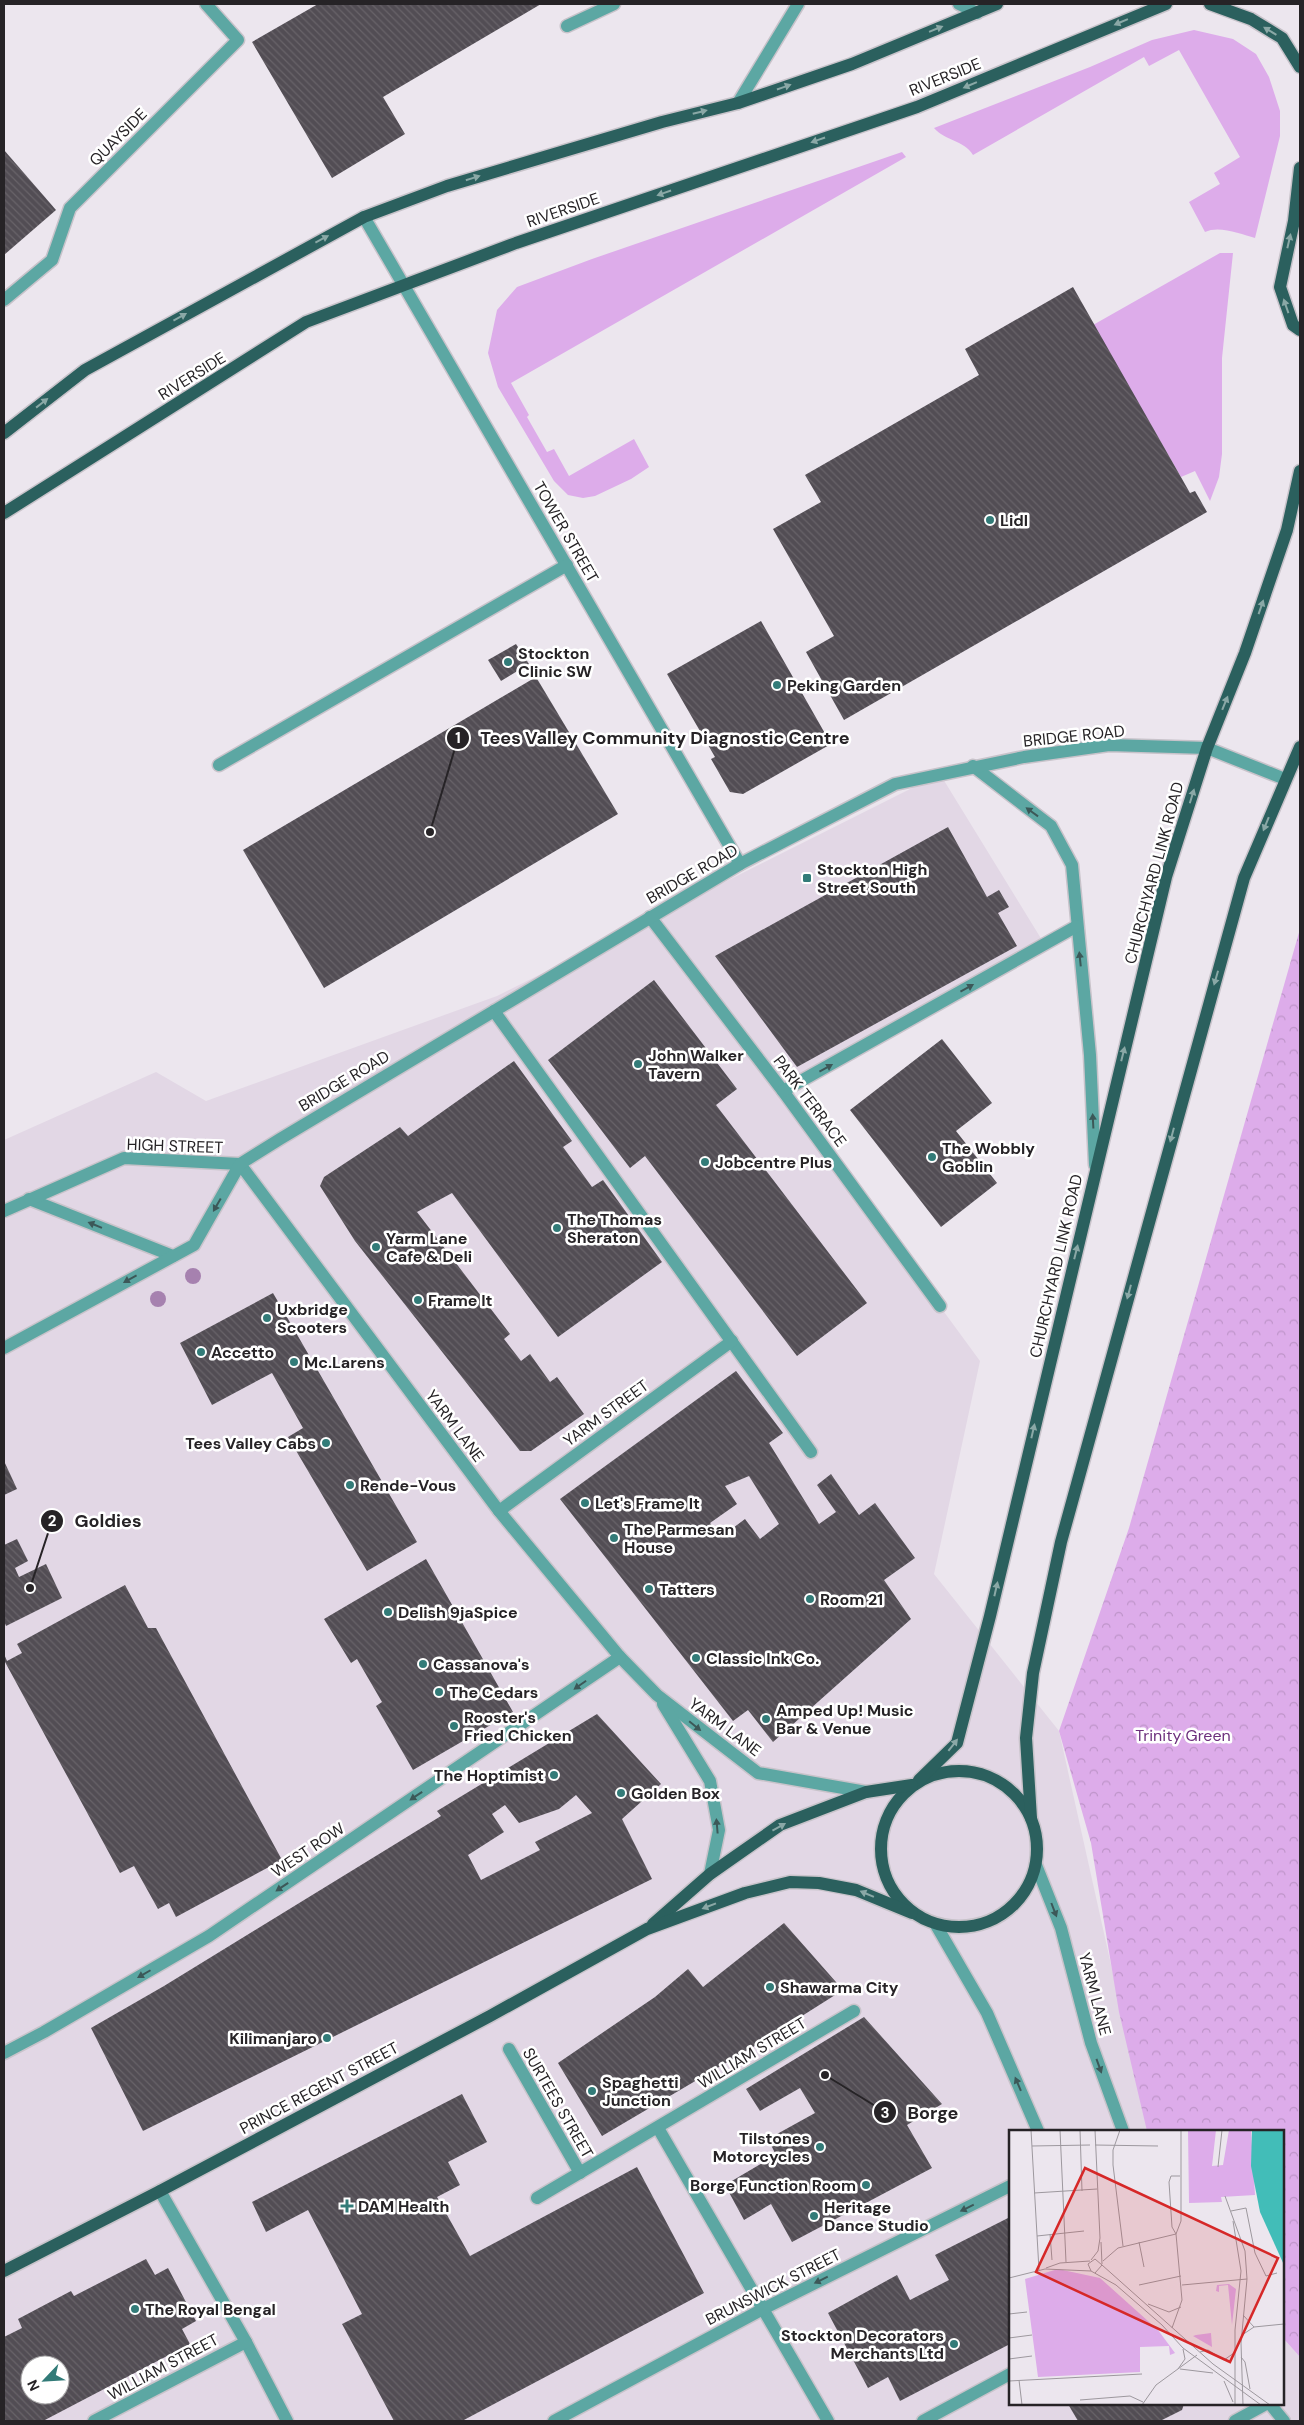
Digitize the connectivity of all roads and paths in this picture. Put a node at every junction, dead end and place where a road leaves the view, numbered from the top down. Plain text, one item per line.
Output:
1 (206, 4) edge
2 (614, 4) edge
3 (798, 4) edge
4 (959, 4) edge
5 (997, 4) edge
6 (1166, 4) edge
7 (1210, 4) edge
8 (977, 12) junction
9 (567, 26) dead end
10 (1300, 67) edge
11 (738, 103) junction
12 (1300, 168) edge
13 (1300, 201) edge
14 (364, 217) junction
15 (1294, 221) junction
16 (402, 285) junction
17 (4, 300) edge
18 (1300, 330) edge
19 (4, 433) edge
20 (1300, 471) edge
21 (4, 513) edge
22 (567, 565) junction
23 (1300, 747) edge
24 (1207, 748) junction
25 (219, 765) dead end
26 (973, 766) junction
27 (1285, 779) junction
28 (740, 864) junction
29 (650, 917) junction
30 (1077, 926) junction
31 (494, 1011) junction
32 (783, 1091) junction
33 (240, 1164) junction
34 (1096, 1170) junction
35 (29, 1199) junction
36 (4, 1211) edge
37 (173, 1256) junction
38 (940, 1306) dead end
39 (732, 1341) junction
40 (4, 1348) edge
41 (811, 1452) dead end
42 (499, 1511) junction
43 (620, 1657) junction
44 (657, 1695) junction
45 (915, 1782) junction
46 (866, 1792) junction
47 (1031, 1818) junction
48 (1036, 1865) junction
49 (710, 1874) junction
50 (912, 1913) junction
51 (936, 1925) junction
52 (647, 1929) junction
53 (854, 2011) dead end
54 (509, 2049) dead end
55 (4, 2053) edge
56 (658, 2128) junction
57 (1038, 2130) edge
58 (1124, 2130) edge
59 (580, 2173) junction
60 (1009, 2186) edge
61 (160, 2192) junction
62 (537, 2198) dead end
63 (4, 2271) edge
64 (763, 2309) junction
65 (246, 2342) junction
66 (1009, 2375) edge
67 (1266, 2405) edge
68 (1269, 2405) edge
69 (94, 2421) edge
70 (287, 2421) edge
71 (554, 2421) edge
72 (828, 2421) edge
73 (923, 2421) edge
74 (1235, 2421) edge
75 (1284, 2421) edge

1 - 17 street, QUAYSIDE
2 - 9 street
3 - 11 street
4 - 8 street
5 - 8 main road
6 -> 16 main road, RIVERSIDE
10 -> 7 main road
11 -> 8 main road
14 -> 11 main road
12 - 15 main road
13 - 15 street
14 - 16 street, TOWER STREET
19 -> 14 main road
18 -> 15 main road
16 - 21 main road, RIVERSIDE
16 - 22 street, TOWER STREET
24 -> 20 main road
22 - 25 street
22 - 28 street, TOWER STREET
23 - 27 main road
24 - 26 street, BRIDGE ROAD
24 - 27 street, BRIDGE ROAD
34 -> 24 main road, CHURCHYARD LINK ROAD
26 - 28 street, BRIDGE ROAD
30 -> 26 street
27 -> 47 main road
28 - 29 street, BRIDGE ROAD
29 - 31 street, BRIDGE ROAD
29 - 32 street, PARK TERRACE
32 -> 30 street
34 -> 30 street
31 - 33 street, BRIDGE ROAD
31 - 39 street
32 - 38 street, PARK TERRACE
33 - 35 street, HIGH STREET
33 -> 37 street, HIGH STREET
33 - 42 street, YARM LANE
45 -> 34 main road, CHURCHYARD LINK ROAD
35 - 36 street, HIGH STREET
37 -> 35 street
37 -> 40 street, HIGH STREET
39 - 41 street
39 - 42 street, YARM STREET
42 - 43 street, YARM LANE
43 - 44 street, YARM LANE
43 -> 55 street, WEST ROW
44 -> 46 street, YARM LANE
49 -> 44 street, YARM LANE
45 - 46 main road, PRINCE REGENT STREET
45 - 47 main road
45 - 50 main road
49 -> 46 main road, PRINCE REGENT STREET
47 - 48 main road
48 - 51 main road
48 -> 58 street, YARM LANE
49 - 52 main road, PRINCE REGENT STREET
50 - 51 main road
50 -> 52 main road, PRINCE REGENT STREET
57 -> 51 street
52 - 61 main road, PRINCE REGENT STREET
53 - 56 street, WILLIAM STREET
54 - 59 street, SURTEES STREET
56 - 59 street, WILLIAM STREET
56 - 64 street
59 - 62 street, WILLIAM STREET
60 -> 64 street, BRUNSWICK STREET
61 - 63 main road, PRINCE REGENT STREET
61 - 65 street
64 - 71 street, BRUNSWICK STREET
64 - 72 street
65 - 69 street, WILLIAM STREET
65 - 70 street
66 - 73 street
67 - 74 street
68 - 75 street

